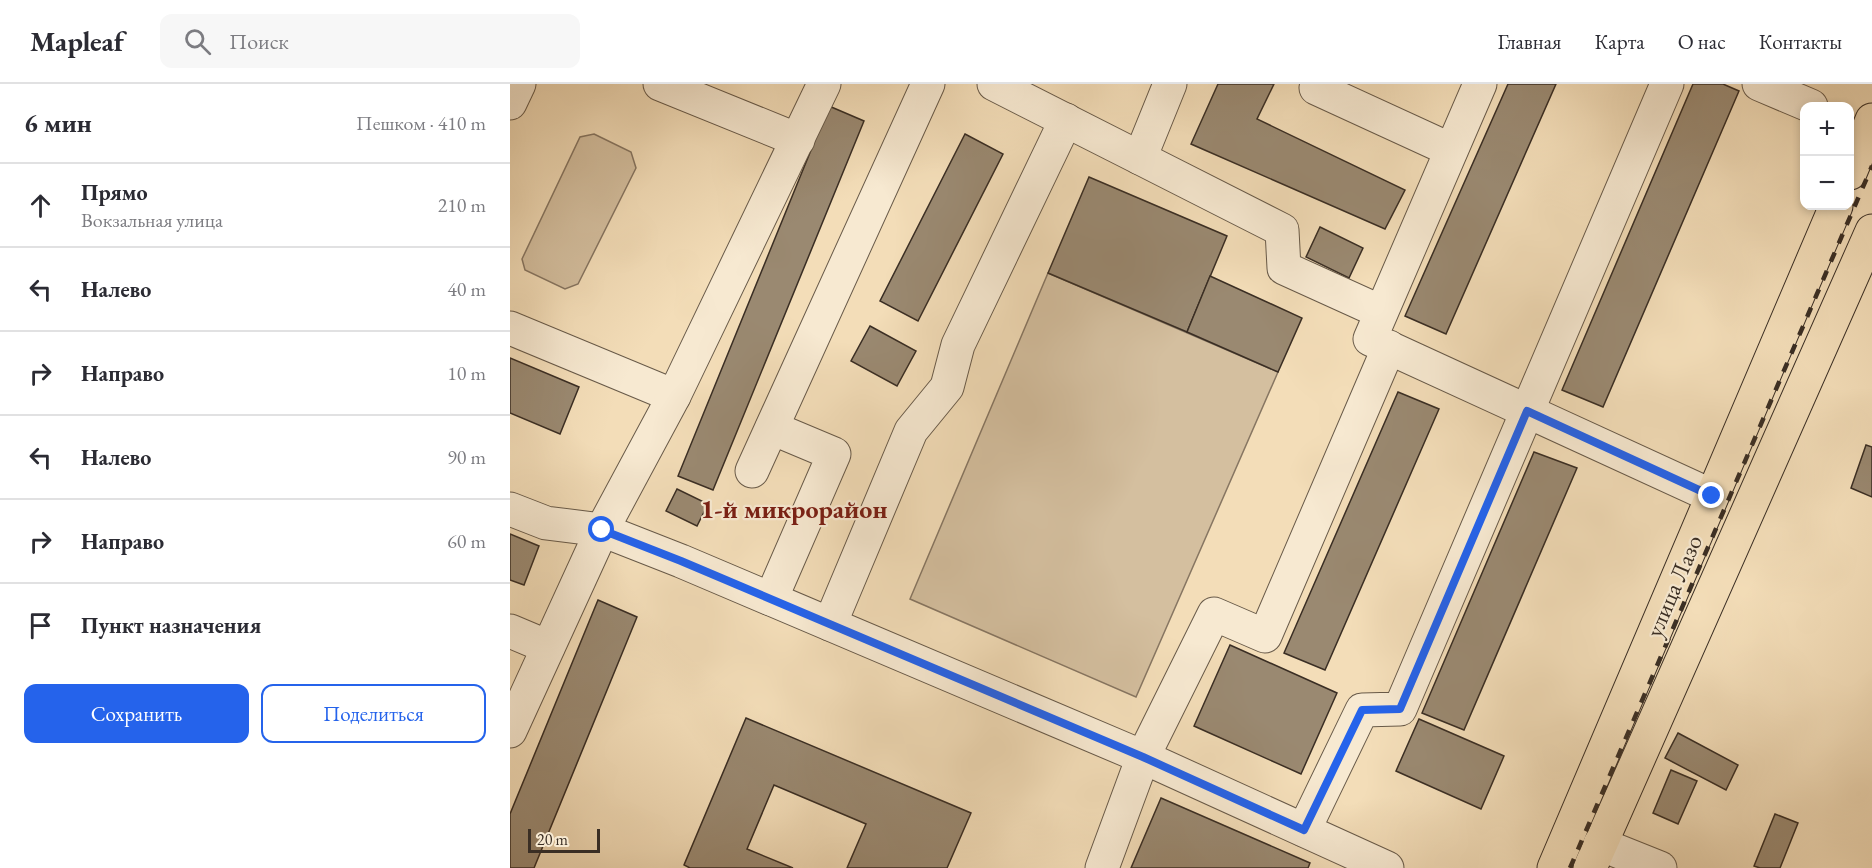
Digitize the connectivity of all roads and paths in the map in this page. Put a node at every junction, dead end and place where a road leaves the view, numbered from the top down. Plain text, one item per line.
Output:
1 (519, 84) edge
2 (660, 84) edge
3 (824, 84) edge
4 (928, 84) edge
5 (994, 84) edge
6 (1170, 84) edge
7 (1317, 84) edge
8 (1480, 84) edge
9 (1667, 84) edge
10 (1759, 84) edge
11 (1802, 102) edge
12 (510, 103) edge
13 (1066, 120) junction
14 (1863, 125) edge
15 (798, 141) junction
16 (1451, 150) junction
17 (1140, 158) junction
18 (1854, 158) edge
19 (1834, 210) edge
20 (1872, 231) edge
21 (1381, 312) junction
22 (510, 328) edge
23 (1389, 347) junction
24 (674, 396) junction
25 (1527, 411) junction
26 (772, 428) junction
27 (752, 471) dead end
28 (1712, 496) junction
29 (510, 509) edge
30 (602, 530) junction
31 (771, 599) junction
32 (830, 624) junction
33 (510, 631) edge
34 (548, 647) junction
35 (510, 731) edge
36 (1143, 757) junction
37 (1304, 830) junction
38 (1595, 856) edge
39 (1337, 858) edge
40 (1102, 868) edge
41 (1387, 868) edge
42 (1554, 868) edge
43 (1660, 868) edge

1 - 12 street
2 - 15 street
3 - 15 street
4 - 26 street
5 - 13 street
6 - 17 street
7 - 16 street
8 - 16 street
9 - 25 street
10 - 11 street
13 - 17 street
13 - 32 street
14 - 18 main road
15 - 24 street
16 - 21 street
17 - 21 street
19 - 28 main road, улица Лазо
20 - 38 main road, улица Лазо
21 - 23 street
22 - 24 street
23 - 25 street
23 - 36 street
24 - 30 street
25 - 28 street
25 - 37 street
26 - 27 street
26 - 31 street
28 - 42 main road, улица Лазо
29 - 30 street
30 - 31 street
30 - 34 street
31 - 32 street
32 - 36 street
33 - 34 street
34 - 35 street
36 - 37 street
36 - 40 street
37 - 39 street
38 - 43 street
39 - 41 street

